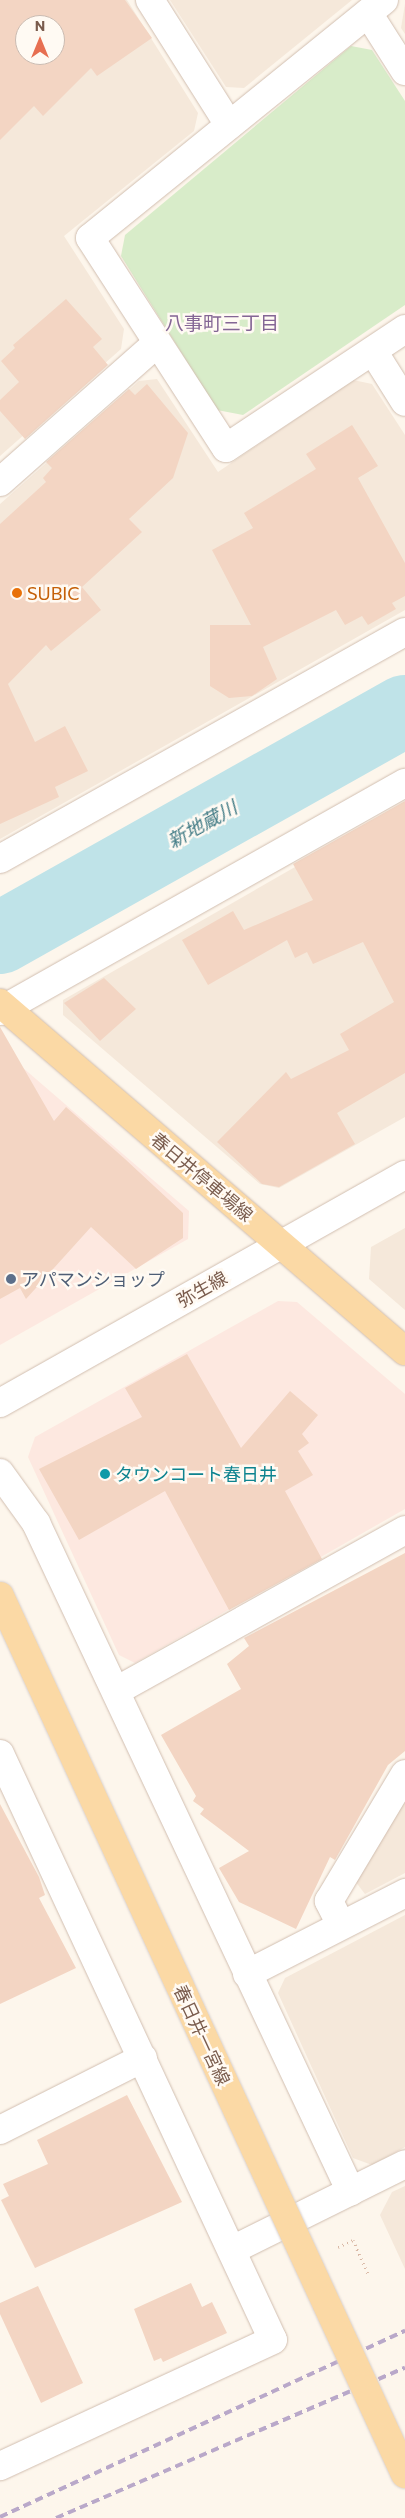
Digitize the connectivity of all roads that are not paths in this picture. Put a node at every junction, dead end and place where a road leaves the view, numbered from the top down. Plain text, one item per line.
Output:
1 (150, 0) edge
2 (376, 6) edge
3 (405, 71) edge
4 (229, 124) junction
5 (405, 329) edge
6 (156, 344) junction
7 (373, 351) junction
8 (405, 402) edge
9 (0, 482) edge
10 (405, 632) edge
11 (405, 783) edge
12 (0, 859) edge
13 (2, 1007) edge
14 (405, 1175) edge
15 (281, 1244) junction
16 (405, 1351) edge
17 (0, 1403) edge
18 (0, 1473) edge
19 (405, 1530) edge
20 (0, 1596) edge
21 (116, 1691) junction
22 (0, 1754) edge
23 (405, 1774) edge
24 (7, 1789) edge
25 (405, 1893) edge
26 (341, 1925) junction
27 (247, 1974) junction
28 (143, 2058) junction
29 (0, 2130) edge
30 (405, 2164) edge
31 (351, 2192) junction
32 (232, 2250) junction
33 (0, 2466) edge
34 (405, 2474) edge

1 - 4 street
2 - 3 street
2 - 4 street
4 - 6 street
5 - 7 street
6 - 7 street
6 - 9 street
7 - 8 street
10 - 12 street
11 - 13 street
13 - 15 main road, 春日井停車場線
14 - 15 street, 弥生線
15 - 16 main road, 春日井停車場線
15 - 17 street, 弥生線
18 - 21 street
19 - 21 street
20 - 34 main road, 春日井一宮線, bridge
21 - 27 street
22 - 24 street
23 - 26 street
24 - 28 street
25 - 26 street
26 - 27 street
27 - 31 street
28 - 29 street
28 - 32 street
30 - 31 street
31 - 32 street
32 - 33 street

